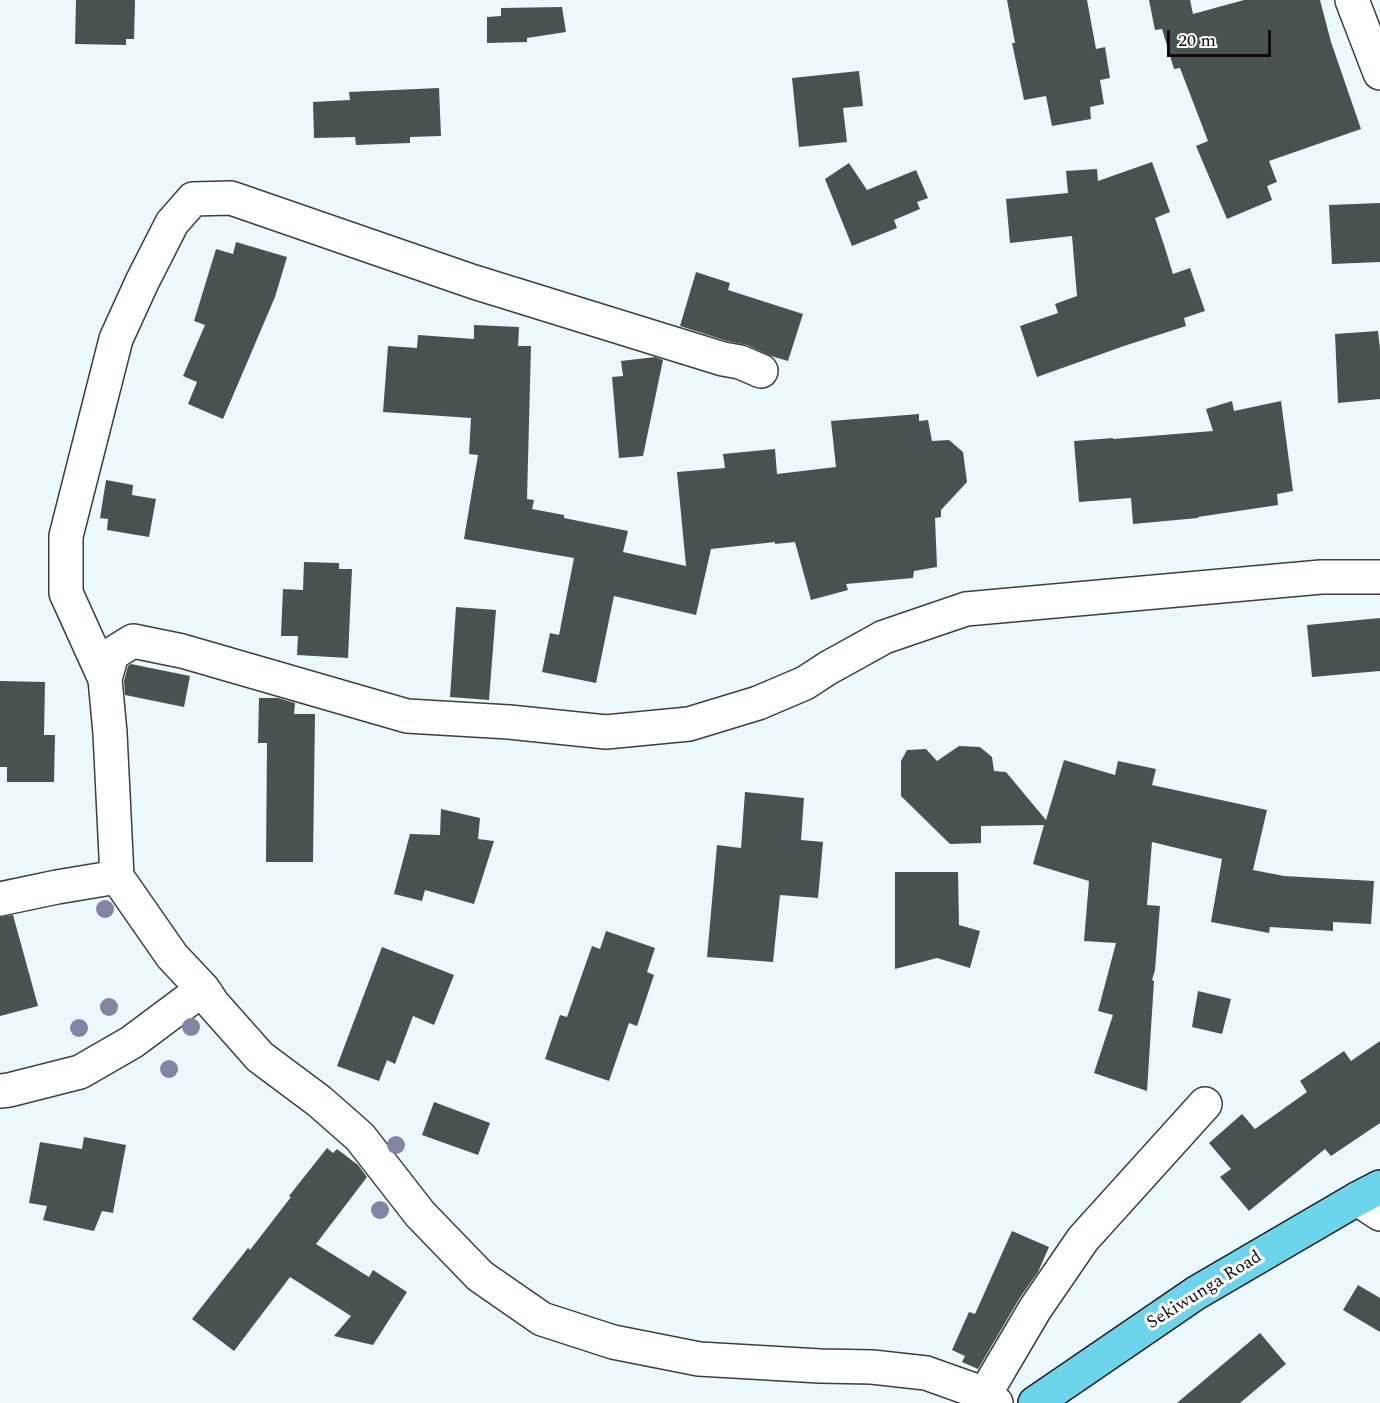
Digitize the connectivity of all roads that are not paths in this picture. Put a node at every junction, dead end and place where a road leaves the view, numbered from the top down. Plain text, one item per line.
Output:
1 (1352, 0) edge
2 (1380, 73) edge
3 (761, 371) dead end
4 (1380, 577) edge
5 (105, 679) junction
6 (117, 877) junction
7 (0, 899) edge
8 (203, 989) junction
9 (0, 1091) edge
10 (1205, 1104) dead end
11 (1372, 1200) edge
12 (991, 1398) edge
13 (1035, 1403) edge

1 - 2 street
3 - 5 street
4 - 5 street
5 - 6 street
6 - 7 street
6 - 8 street
8 - 9 street
8 - 12 street
10 - 12 street
11 - 13 main road, Sekiwunga Road

